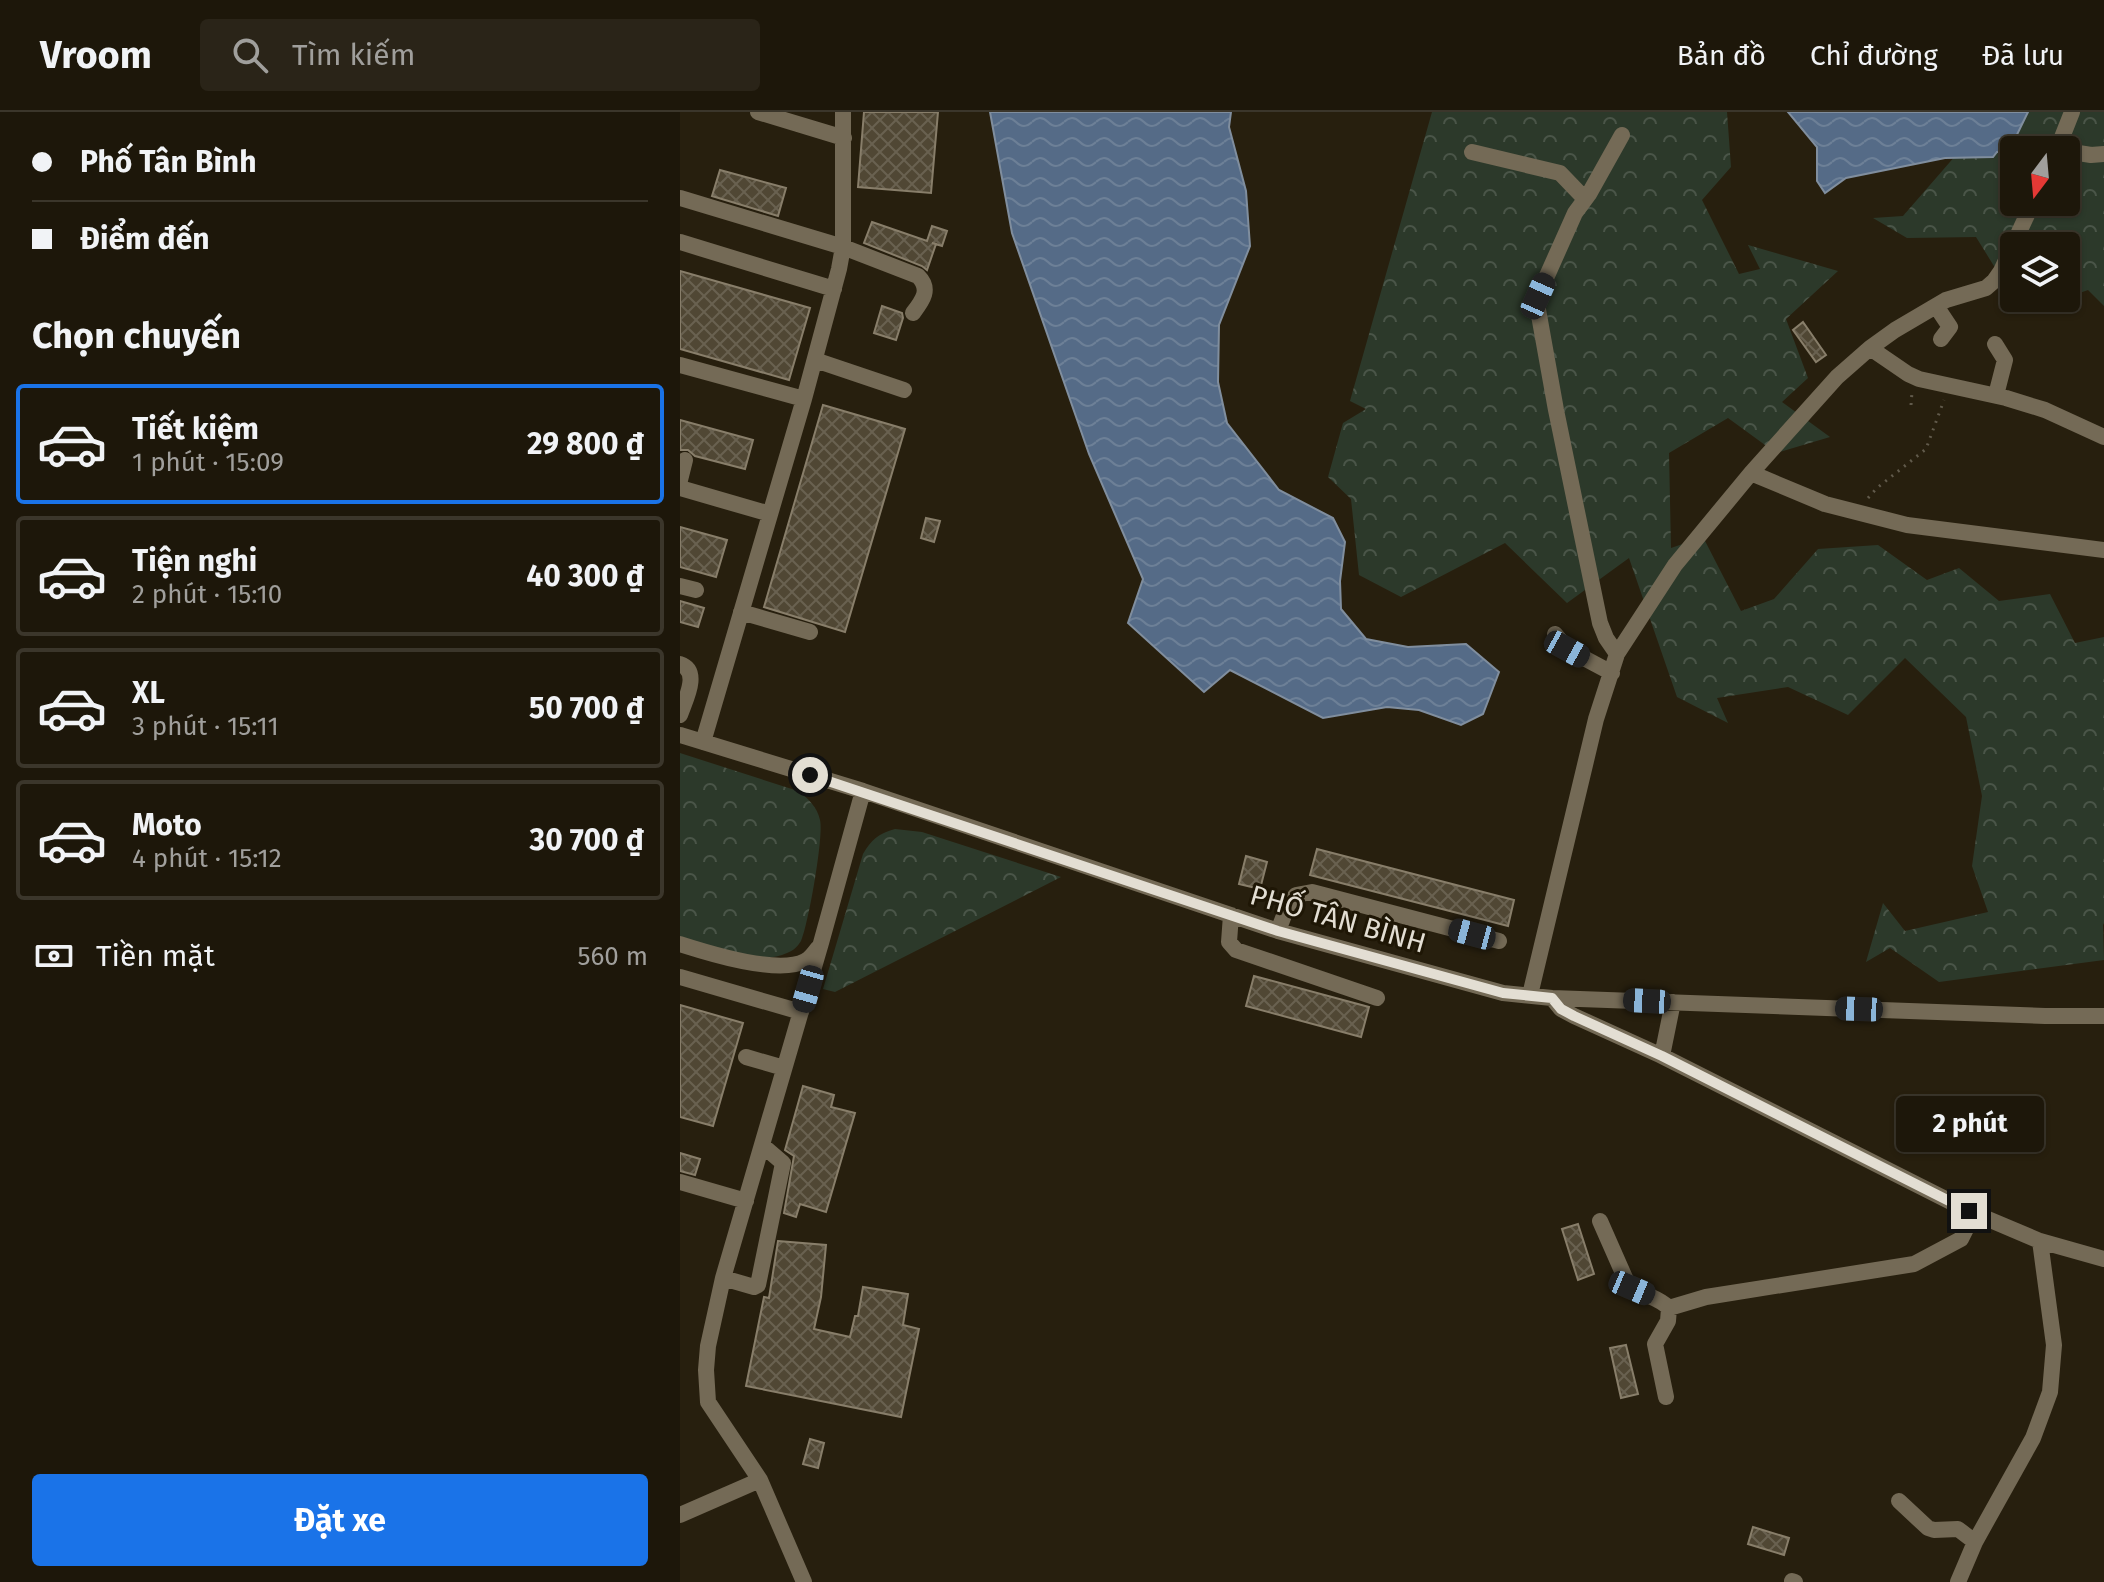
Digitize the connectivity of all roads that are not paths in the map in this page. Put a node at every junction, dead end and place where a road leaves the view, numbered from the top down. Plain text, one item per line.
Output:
1 (758, 112) edge
2 (843, 112) edge
3 (2072, 112) edge
4 (1622, 135) dead end
5 (2063, 136) edge
6 (844, 138) junction
7 (1472, 152) dead end
8 (2080, 153) edge
9 (2104, 154) edge
10 (680, 198) edge
11 (1585, 199) junction
12 (2027, 216) edge
13 (680, 242) edge
14 (843, 247) junction
15 (834, 289) junction
16 (1936, 306) junction
17 (913, 313) dead end
18 (1941, 339) dead end
19 (1995, 344) dead end
20 (1870, 348) junction
21 (815, 360) junction
22 (680, 365) edge
23 (904, 390) dead end
24 (1996, 395) junction
25 (804, 399) junction
26 (2104, 437) edge
27 (685, 460) dead end
28 (1751, 473) junction
29 (680, 480) edge
30 (680, 488) edge
31 (770, 514) junction
32 (2104, 550) edge
33 (741, 612) junction
34 (810, 632) dead end
35 (1555, 634) dead end
36 (1617, 654) junction
37 (680, 664) edge
38 (1612, 673) junction
39 (680, 715) edge
40 (680, 735) edge
41 (703, 742) junction
42 (863, 791) junction
43 (1231, 915) junction
44 (1278, 931) junction
45 (1499, 941) dead end
46 (821, 943) junction
47 (680, 944) edge
48 (680, 977) edge
49 (1530, 995) junction
50 (1377, 998) dead end
51 (1552, 998) junction
52 (1673, 1002) junction
53 (801, 1012) junction
54 (2104, 1016) edge
55 (1662, 1056) junction
56 (746, 1057) dead end
57 (784, 1068) junction
58 (762, 1145) junction
59 (680, 1182) edge
60 (746, 1201) junction
61 (1969, 1211) junction
62 (1600, 1221) dead end
63 (2040, 1241) junction
64 (2104, 1259) edge
65 (723, 1278) junction
66 (1669, 1308) junction
67 (1666, 1397) dead end
68 (760, 1480) junction
69 (1899, 1501) dead end
70 (680, 1515) edge
71 (1975, 1542) junction
72 (804, 1582) edge
73 (1958, 1582) edge

1 - 6 street
2 - 6 street
3 - 5 street
4 - 11 street
6 - 14 street
7 - 11 street
8 - 9 street
10 - 14 street
11 - 36 street
12 - 16 street
13 - 15 street
14 - 15 street
14 - 17 street
15 - 21 street
16 - 18 street
16 - 20 street
19 - 24 street
20 - 24 street
20 - 28 street
21 - 23 street
21 - 25 street
22 - 25 street
24 - 26 street
25 - 31 street
27 - 29 street
28 - 32 street
28 - 36 street
30 - 31 street
31 - 33 street
33 - 34 street
33 - 41 street
35 - 38 street
36 - 38 street
37 - 39 street
38 - 49 street
40 - 41 street, PHỐ TÂN BÌNH
41 - 42 street, PHỐ TÂN BÌNH
42 - 43 street, PHỐ TÂN BÌNH
42 - 46 street
43 - 44 street, PHỐ TÂN BÌNH
43 - 50 street
44 - 45 street
44 - 49 street, PHỐ TÂN BÌNH
46 - 47 street
46 - 53 street
48 - 53 street
49 - 51 street, PHỐ TÂN BÌNH
51 - 52 street, PHỐ TÂN BÌNH
51 - 55 street
52 - 54 street, PHỐ TÂN BÌNH
52 - 55 street
53 - 57 street
55 - 61 street
56 - 57 street
57 - 58 street
58 - 60 street
58 - 65 street
59 - 60 street
60 - 65 street
61 - 63 street
61 - 66 street
62 - 66 street
63 - 64 street
63 - 71 street
65 - 68 street
66 - 67 street
68 - 70 street
68 - 72 street
69 - 71 street
71 - 73 street

